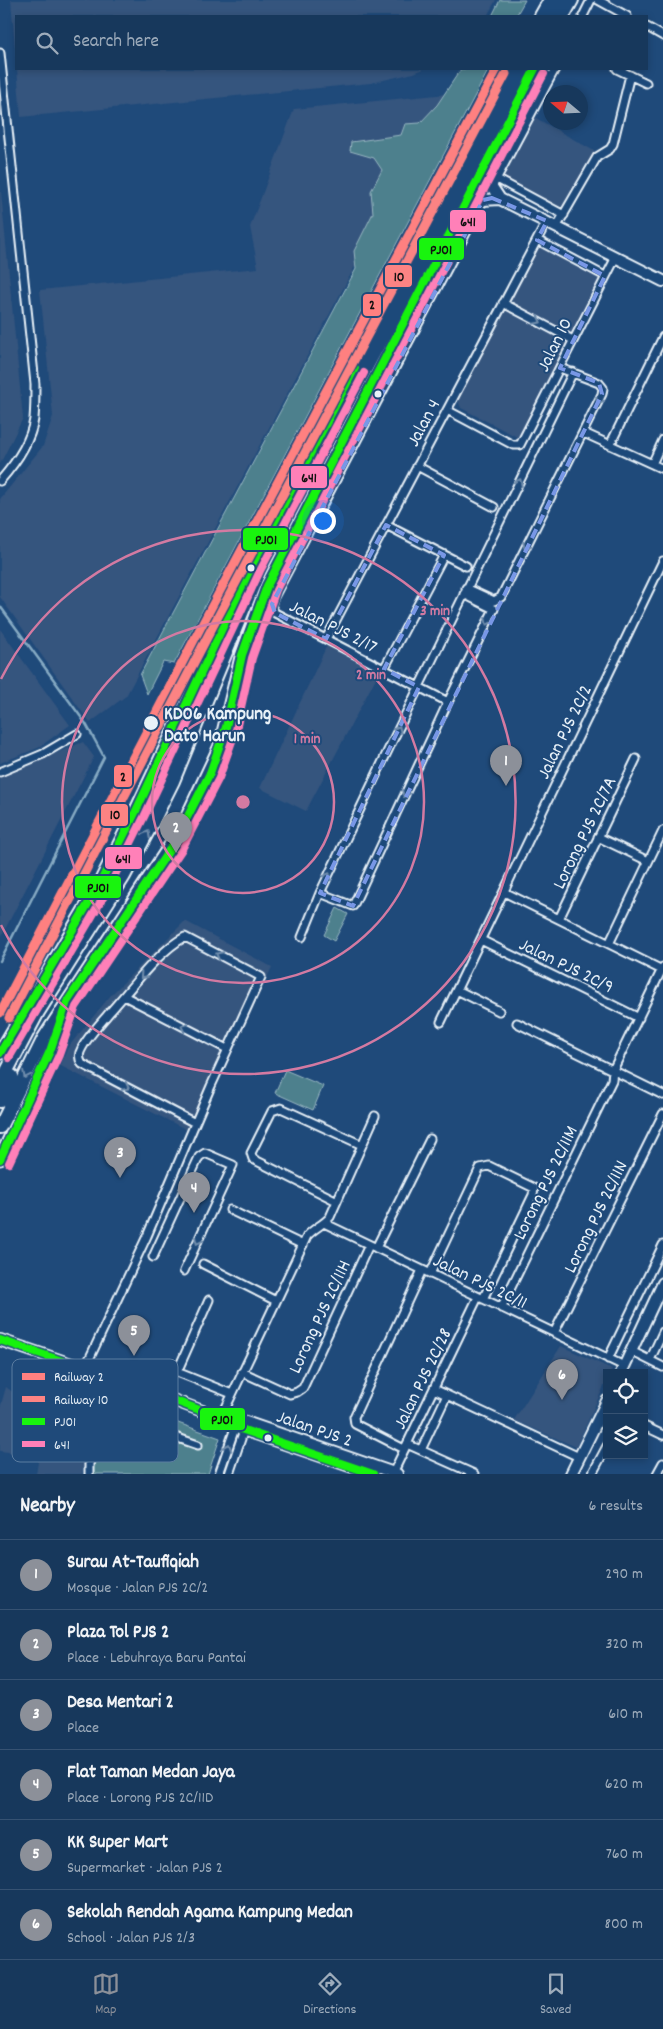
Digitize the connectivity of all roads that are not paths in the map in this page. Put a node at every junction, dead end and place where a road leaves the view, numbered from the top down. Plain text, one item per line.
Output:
1 (550, 0) edge
2 (561, 0) edge
3 (572, 0) edge
4 (591, 0) edge
5 (598, 0) edge
6 (542, 15) edge
7 (554, 15) edge
8 (564, 15) edge
9 (584, 15) edge
10 (625, 15) edge
11 (648, 28) edge
12 (663, 36) edge
13 (0, 53) edge
14 (512, 70) edge
15 (524, 70) edge
16 (534, 70) edge
17 (554, 70) edge
18 (619, 70) edge
19 (630, 75) junction
20 (646, 83) dead end
21 (487, 160) junction
22 (494, 183) junction
23 (500, 199) junction
24 (483, 200) junction
25 (459, 215) junction
26 (564, 215) junction
27 (546, 221) junction
28 (557, 226) junction
29 (537, 240) junction
30 (616, 257) junction
31 (605, 276) junction
32 (663, 281) edge
33 (503, 303) junction
34 (663, 337) edge
35 (573, 340) junction
36 (560, 368) junction
37 (573, 372) junction
38 (447, 410) junction
39 (584, 433) junction
40 (663, 440) edge
41 (610, 445) junction
42 (652, 464) junction
43 (417, 466) junction
44 (663, 470) edge
45 (0, 481) edge
46 (494, 507) dead end
47 (386, 525) junction
48 (444, 555) junction
49 (663, 561) edge
50 (466, 566) dead end
51 (465, 591) junction
52 (326, 639) junction
53 (384, 669) junction
54 (419, 687) junction
55 (448, 702) junction
56 (78, 734) dead end
57 (636, 759) dead end
58 (0, 772) edge
59 (663, 831) edge
60 (598, 837) junction
61 (648, 861) junction
62 (504, 892) junction
63 (320, 893) junction
64 (559, 919) junction
65 (302, 937) dead end
66 (481, 940) junction
67 (609, 944) junction
68 (662, 968) edge
69 (457, 990) junction
70 (124, 996) junction
71 (67, 1002) junction
72 (499, 1011) dead end
73 (638, 1018) junction
74 (441, 1022) dead end
75 (517, 1023) dead end
76 (227, 1049) junction
77 (2, 1051) edge
78 (613, 1070) junction
79 (0, 1084) edge
80 (663, 1095) edge
81 (0, 1101) edge
82 (663, 1114) edge
83 (375, 1116) dead end
84 (195, 1123) junction
85 (0, 1127) edge
86 (430, 1139) dead end
87 (362, 1145) junction
88 (0, 1160) edge
89 (337, 1201) junction
90 (230, 1210) dead end
91 (324, 1223) junction
92 (303, 1245) junction
93 (663, 1245) edge
94 (373, 1246) junction
95 (153, 1257) dead end
96 (204, 1264) dead end
97 (422, 1270) junction
98 (184, 1271) dead end
99 (430, 1274) junction
100 (663, 1284) edge
101 (481, 1298) junction
102 (209, 1300) dead end
103 (276, 1301) junction
104 (501, 1308) junction
105 (663, 1332) edge
106 (554, 1333) junction
107 (1, 1339) edge
108 (631, 1351) junction
109 (608, 1358) junction
110 (59, 1359) edge
111 (89, 1359) edge
112 (650, 1360) junction
113 (663, 1367) edge
114 (621, 1369) edge
115 (622, 1369) edge
116 (178, 1370) edge
117 (178, 1372) edge
118 (242, 1372) junction
119 (434, 1389) junction
120 (232, 1394) junction
121 (447, 1395) junction
122 (178, 1402) edge
123 (603, 1411) edge
124 (221, 1418) junction
125 (241, 1425) junction
126 (648, 1428) edge
127 (663, 1435) edge
128 (178, 1437) edge
129 (198, 1444) dead end
130 (406, 1446) junction
131 (421, 1450) junction
132 (603, 1453) edge
133 (580, 1457) junction
134 (663, 1463) edge
135 (395, 1473) edge
136 (219, 1474) edge
137 (229, 1474) edge
138 (372, 1474) edge
139 (474, 1474) edge
140 (571, 1474) edge
141 (592, 1474) edge
142 (657, 1474) edge

1 - 6 highway
2 - 7 highway
3 - 8 highway
4 - 9 street
5 - 10 street
11 - 12 street
13 - 45 street
14 - 77 highway
79 -> 15 highway
16 - 21 highway
17 - 22 street
18 - 19 street
19 - 20 street
19 - 26 street
21 - 22 main road
21 - 25 highway
22 - 23 main road
22 - 26 street
23 - 24 main road
23 - 27 main road
24 - 25 main road
24 - 52 street, Jalan PJS 2/17
25 - 71 highway
26 - 28 street
27 - 28 main road
27 - 29 street, Jalan 4
28 - 30 main road
29 - 31 street
29 - 33 street, Jalan 4
30 - 31 street, Jalan 10
30 - 32 main road
31 - 35 street, Jalan 10
33 -> 35 street
33 - 38 street, Jalan 4
34 - 41 street
35 - 36 street, Jalan 10
36 - 37 street
36 - 38 street, Jalan 10
37 -> 39 street
51 -> 37 street
38 - 43 street, Jalan 4
39 - 41 street
39 -> 51 street
40 - 42 street
41 - 42 street
42 - 44 street
43 - 46 street
43 - 47 street, Jalan 4
47 - 48 street
47 - 52 street, Jalan 4
48 - 50 street
48 - 53 street
49 - 62 street, Jalan PJS 2C/2
51 - 54 street
51 -> 55 street
52 - 53 street, Jalan PJS 2/17
53 - 54 street, Jalan PJS 2/17
54 - 55 street, Jalan PJS 2/17
63 -> 54 street
55 -> 63 street
56 - 58 street
57 - 60 street, Lorong PJS 2C/7A
59 - 61 street
60 - 61 street
60 - 64 street, Lorong PJS 2C/7A
61 - 67 street
62 - 64 street
62 - 66 street, Jalan PJS 2C/2
63 - 65 street
64 - 67 street
66 - 69 street, Jalan PJS 2C/2
66 - 73 street, Jalan PJS 2C/9
67 - 68 street
68 - 73 street, Lorong PJS 2C/11M
69 - 72 street
69 - 74 street, Jalan PJS 2C/2
76 -> 70 street
76 -> 70 street
70 -> 84 street
71 - 81 highway
71 -> 85 highway
71 - 88 main road
73 - 78 street, Lorong PJS 2C/11M
75 - 78 street
76 - 84 street
78 - 80 street
78 - 104 street, Lorong PJS 2C/11M
82 - 106 street, Lorong PJS 2C/11N
83 - 87 street
84 - 111 street
86 - 94 street, Lorong PJS 2C/11H
87 - 89 street
87 - 89 street
89 - 91 street
90 - 92 street
91 - 92 street
91 - 94 street, Jalan PJS 2C/11
92 - 103 street
93 - 109 street
94 - 97 street, Jalan PJS 2C/11
94 - 118 street, Lorong PJS 2C/11H
95 -> 98 street
96 - 103 street
97 - 99 street, Jalan PJS 2C/11
97 - 130 street
99 - 101 street, Jalan PJS 2C/11
99 - 101 street, Jalan PJS 2C/28
100 - 108 main road
101 - 104 street, Jalan PJS 2C/11
101 - 119 street, Jalan PJS 2C/28
102 - 116 street
103 - 118 street
104 - 106 street, Jalan PJS 2C/11
105 - 112 street
106 - 109 street, Jalan PJS 2C/11
107 - 110 main road, Jalan PJS 2
108 - 112 street
108 - 115 main road
109 - 114 street, Jalan PJS 2C/11
112 - 113 street
117 - 120 street
118 - 120 street
119 - 121 street
119 - 130 street, Jalan PJS 2C/28
120 - 124 street
121 - 131 street
121 - 133 street
122 - 124 main road, Jalan PJS 2
123 - 133 main road
124 - 125 main road, Jalan PJS 2
125 - 135 main road, Jalan PJS 2
136 -> 125 street
125 - 137 street
125 - 138 main road, Jalan PJS 2
126 - 127 street
128 - 129 street
130 - 131 street
130 - 135 street, Jalan PJS 2C/28
131 - 139 street
132 - 141 street
133 - 140 main road
134 - 142 street

